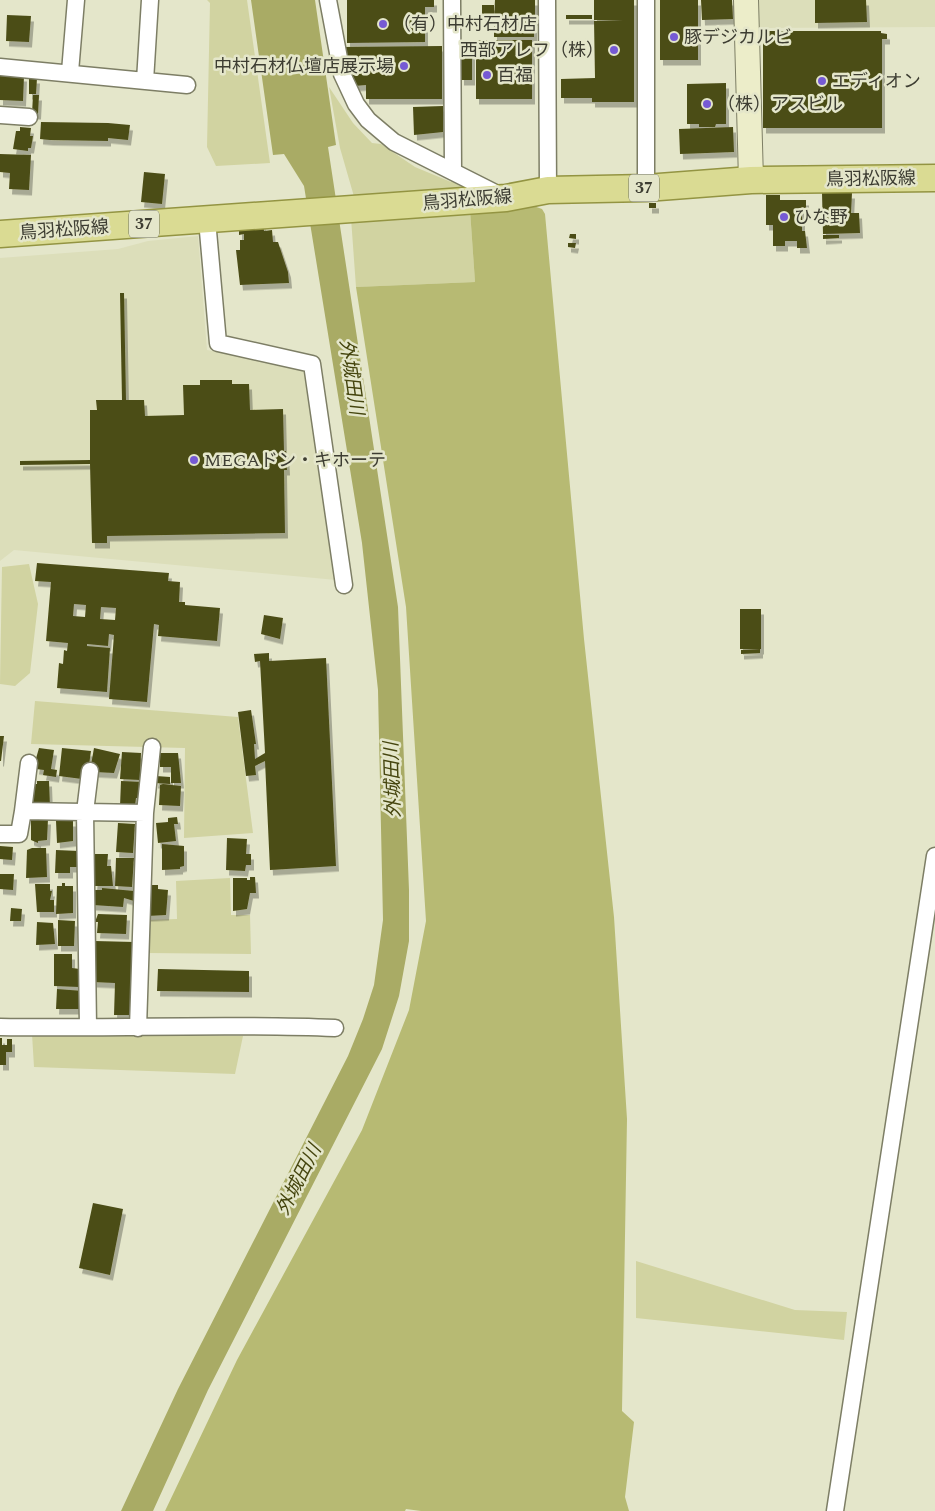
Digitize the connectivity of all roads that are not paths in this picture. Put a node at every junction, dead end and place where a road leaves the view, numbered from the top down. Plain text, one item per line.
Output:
1 (76, 0) edge
2 (150, 0) edge
3 (328, 0) edge
4 (452, 0) edge
5 (547, 0) edge
6 (646, 0) edge
7 (746, 0) edge
8 (0, 67) edge
9 (70, 72) junction
10 (145, 81) junction
11 (187, 86) dead end
12 (0, 115) edge
13 (29, 117) dead end
14 (453, 171) junction
15 (935, 178) edge
16 (751, 180) junction
17 (646, 188) junction
18 (548, 190) junction
19 (506, 198) junction
20 (206, 220) junction
21 (0, 234) edge
22 (344, 585) dead end
23 (152, 747) dead end
24 (29, 763) dead end
25 (90, 770) dead end
26 (23, 811) junction
27 (85, 812) junction
28 (145, 813) junction
29 (0, 834) edge
30 (935, 856) edge
31 (0, 1027) edge
32 (88, 1028) junction
33 (138, 1028) junction
34 (335, 1028) dead end
35 (835, 1511) edge

1 - 9 street
2 - 10 street
3 - 14 street
4 - 14 street
5 - 18 street
6 - 17 street
7 - 16 street
8 - 9 street
9 - 10 street
10 - 11 street
12 - 13 street
14 - 19 street
15 - 16 main road, 鳥羽松阪線 / 37
16 - 17 main road, 鳥羽松阪線 / 37
17 - 18 main road, 鳥羽松阪線 / 37
18 - 19 main road, 鳥羽松阪線 / 37
19 - 20 main road, 鳥羽松阪線 / 37
20 - 21 main road, 鳥羽松阪線 / 37
20 - 22 street
23 - 28 street
24 - 26 street
25 - 27 street
26 - 27 street
26 - 29 street
27 - 28 street
27 - 32 street
28 - 33 street
30 - 35 street
31 - 32 street
32 - 33 street
33 - 34 street

